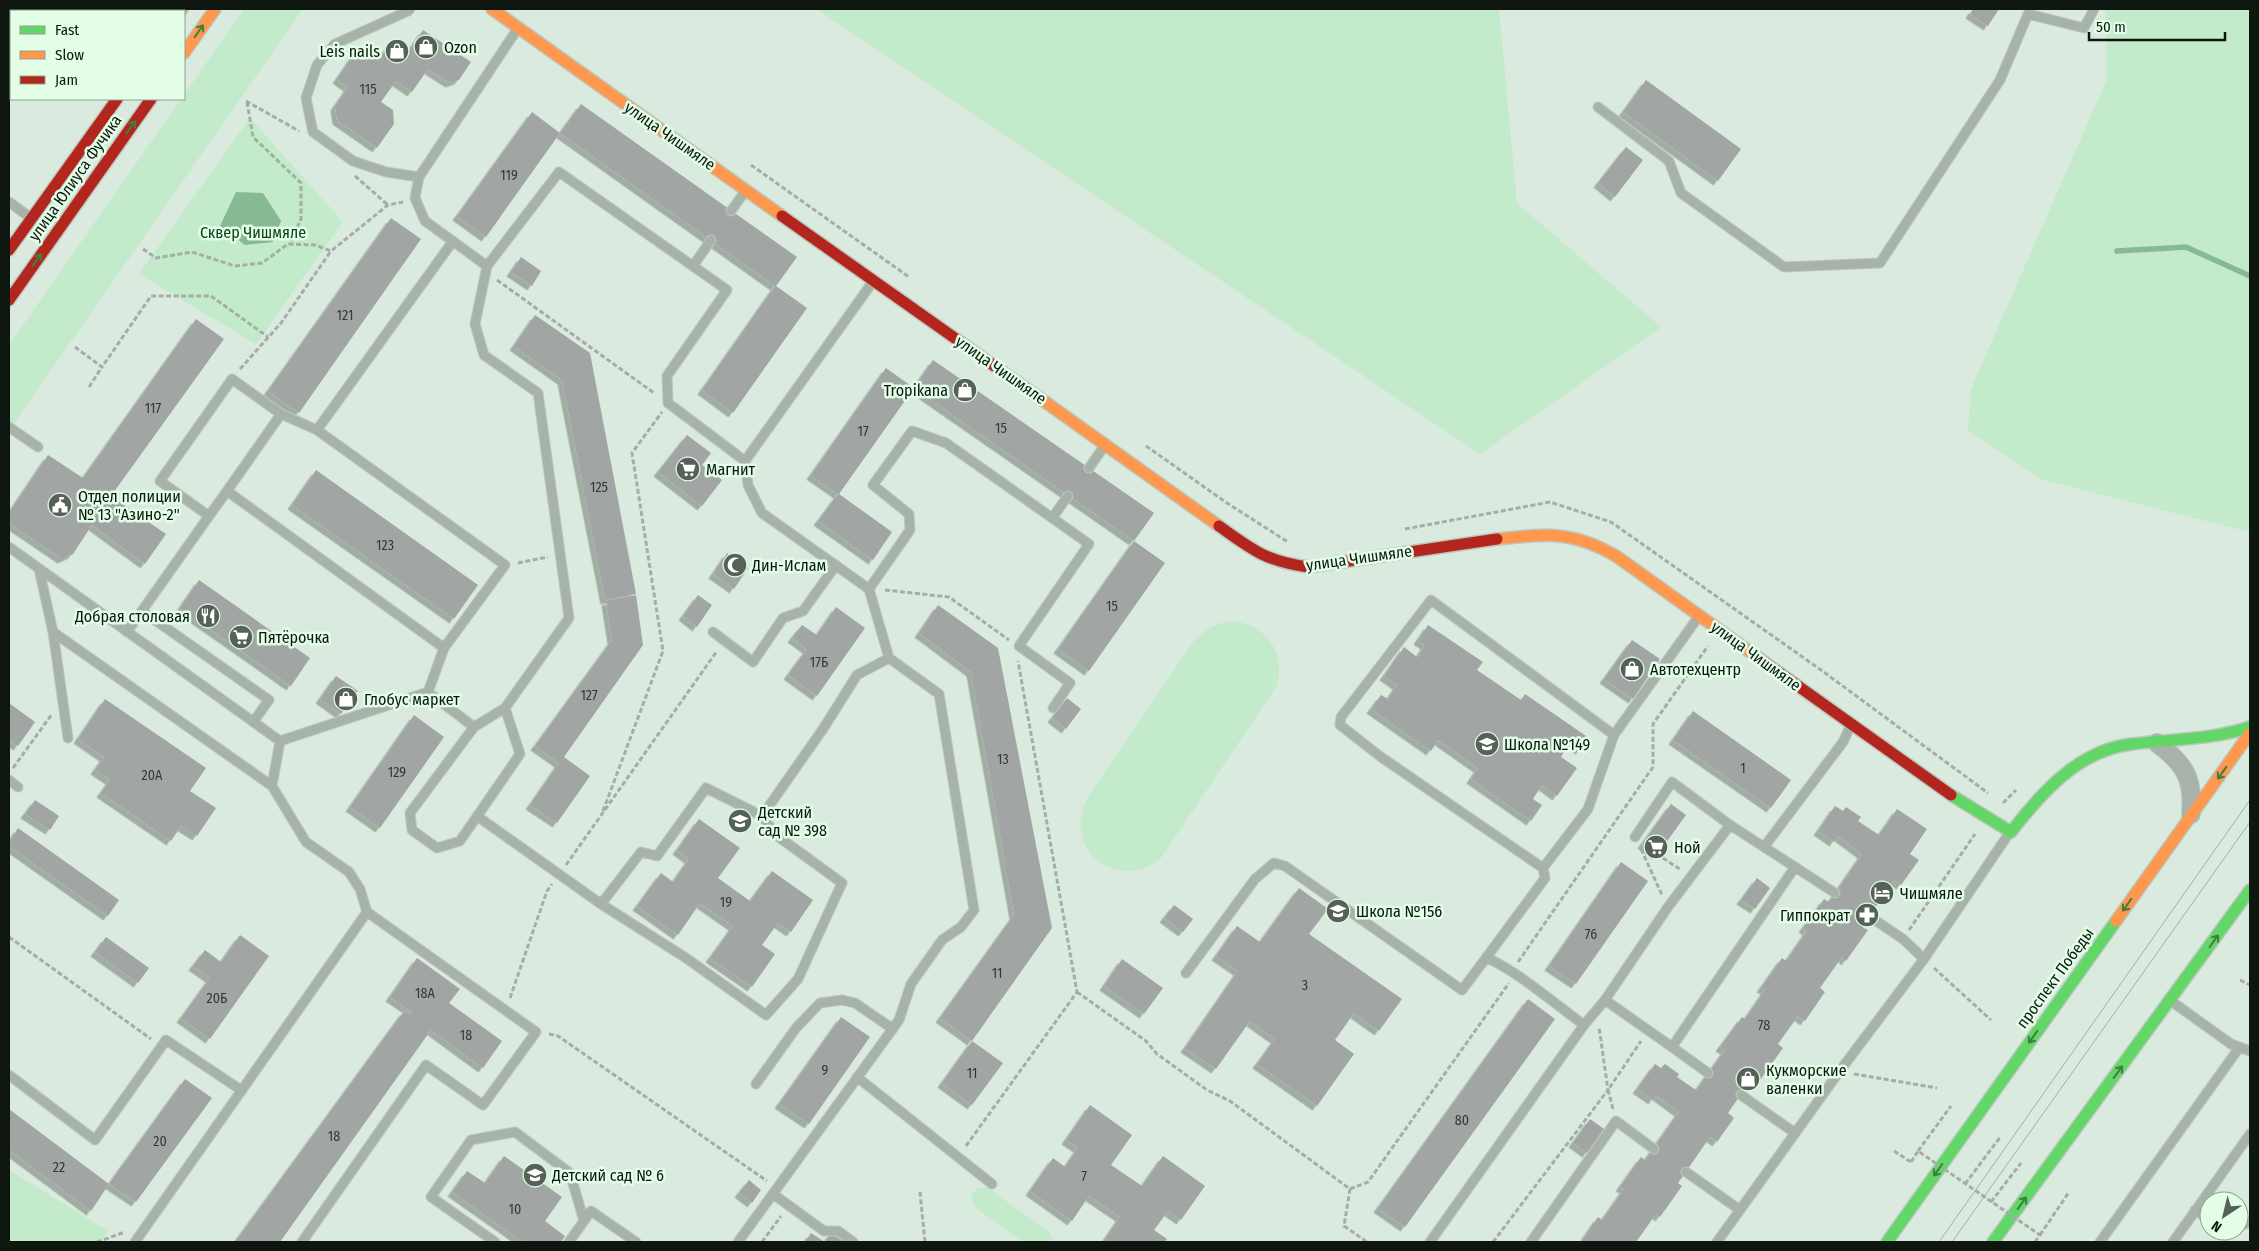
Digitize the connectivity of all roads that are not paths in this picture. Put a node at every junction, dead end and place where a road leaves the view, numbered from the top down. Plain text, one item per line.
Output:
1 (215, 9) edge
2 (410, 9) edge
3 (492, 9) edge
4 (2094, 9) edge
5 (518, 28) junction
6 (185, 52) edge
7 (116, 100) edge
8 (150, 100) edge
9 (1598, 107) dead end
10 (419, 177) junction
11 (746, 189) junction
12 (9, 202) edge
13 (732, 211) dead end
14 (32, 218) junction
15 (711, 240) dead end
16 (453, 241) junction
17 (9, 250) edge
18 (693, 266) junction
19 (487, 269) junction
20 (874, 280) junction
21 (9, 300) edge
22 (281, 414) junction
23 (9, 427) edge
24 (317, 430) junction
25 (1105, 445) junction
26 (38, 447) dead end
27 (745, 460) junction
28 (1089, 468) dead end
29 (227, 491) junction
30 (1068, 496) dead end
31 (209, 516) junction
32 (1052, 518) junction
33 (9, 547) edge
34 (836, 565) junction
35 (40, 569) junction
36 (869, 589) junction
37 (142, 611) junction
38 (1700, 615) junction
39 (53, 632) junction
40 (127, 632) junction
41 (712, 632) dead end
42 (444, 648) junction
43 (889, 658) junction
44 (428, 692) junction
45 (505, 708) junction
46 (1053, 708) dead end
47 (253, 722) junction
48 (1852, 724) junction
49 (474, 727) junction
50 (2250, 727) edge
51 (2250, 733) edge
52 (1614, 735) junction
53 (68, 738) dead end
54 (280, 741) junction
55 (2157, 743) junction
56 (9, 780) edge
57 (272, 786) junction
58 (18, 787) dead end
59 (477, 816) junction
60 (762, 816) junction
61 (2191, 816) junction
62 (1730, 825) junction
63 (2010, 832) junction
64 (1635, 837) road end
65 (1764, 846) junction
66 (1795, 867) junction
67 (1543, 868) junction
68 (2250, 890) edge
69 (1835, 893) dead end
70 (601, 904) junction
71 (367, 912) junction
72 (1869, 916) dead end
73 (1486, 958) junction
74 (1924, 959) junction
75 (1186, 973) dead end
76 (1605, 1000) junction
77 (2171, 1001) junction
78 (1584, 1024) junction
79 (893, 1028) junction
80 (1672, 1047) junction
81 (2239, 1048) junction
82 (2250, 1051) edge
83 (1708, 1073) dead end
84 (9, 1075) edge
85 (857, 1077) junction
86 (756, 1084) dead end
87 (241, 1090) junction
88 (1741, 1095) dead end
89 (1795, 1133) junction
90 (2250, 1134) edge
91 (1654, 1149) dead end
92 (1686, 1172) dead end
93 (992, 1184) dead end
94 (775, 1191) junction
95 (1740, 1210) junction
96 (2196, 1210) junction
97 (2199, 1212) edge
98 (584, 1221) junction
99 (134, 1242) edge
100 (302, 1242) edge
101 (496, 1242) edge
102 (570, 1242) edge
103 (636, 1242) edge
104 (738, 1242) edge
105 (854, 1242) edge
106 (1430, 1242) edge
107 (1531, 1242) edge
108 (1717, 1242) edge
109 (1886, 1242) edge
110 (1993, 1242) edge
111 (2100, 1242) edge
112 (2173, 1242) edge

6 -> 1 street
2 - 10 lane
3 - 5 street, улица Чишмяле
4 - 9 lane
5 - 10 lane
5 - 11 street, улица Чишмяле
7 - 14 street, улица Юлиуса Фучика
21 -> 8 street, улица Юлиуса Фучика
10 - 16 lane
11 - 13 lane
11 - 20 street, улица Чишмяле
12 - 14 lane
14 - 17 street, улица Юлиуса Фучика
15 - 18 lane
16 - 19 lane
16 - 24 lane
18 - 19 lane
18 - 27 lane
19 - 45 lane
20 - 25 street, улица Чишмяле
20 - 27 lane
22 - 24 lane
22 - 29 lane
22 - 31 lane
23 - 26 lane
24 - 42 lane
25 - 28 lane
25 - 38 street, улица Чишмяле
27 - 34 lane
29 - 31 lane
29 - 42 lane
30 - 32 lane
31 - 37 lane
32 - 36 lane
32 - 46 lane
33 - 35 lane
34 - 36 lane
34 - 41 lane
35 - 39 lane
35 - 40 lane
36 - 43 lane
37 - 40 lane
37 - 47 lane
38 - 48 street, улица Чишмяле
38 - 52 lane
39 - 53 lane
39 - 57 lane
40 - 47 lane
42 - 44 lane
43 - 60 lane
43 - 79 lane
44 - 49 lane
44 - 54 lane
45 - 49 lane
45 - 59 lane
47 - 54 lane
48 - 63 street, улица Чишмяле
48 - 65 lane
49 - 59 lane
50 - 55 street
51 -> 61 street, проспект Победы
52 - 67 lane
52 - 67 lane
54 - 57 lane
55 - 61 street
55 - 63 street
56 - 58 lane
57 - 71 lane
59 - 70 lane
60 - 70 lane
60 - 70 lane
61 -> 109 street, проспект Победы
62 - 64 lane
62 - 65 lane
62 - 76 lane
63 - 74 lane
65 - 66 lane
66 - 69 lane
66 - 80 lane
67 - 73 lane
77 -> 68 street
71 - 87 lane
71 - 100 lane
72 - 74 lane
73 - 75 lane
73 - 78 lane
74 - 89 lane
76 - 78 lane
76 - 80 lane
77 - 81 lane
110 -> 77 street
78 - 106 lane
79 - 85 lane
79 - 86 lane
80 - 83 lane
81 - 82 lane
81 - 111 lane
84 - 87 lane
85 - 93 lane
85 - 94 lane
87 - 99 lane
88 - 89 lane
89 - 95 lane
90 - 96 lane
91 - 107 lane
92 - 95 lane
94 - 104 lane
94 - 105 lane
95 - 108 lane
96 - 97 lane
96 - 112 lane
98 - 101 lane
98 - 102 lane
98 - 103 lane

